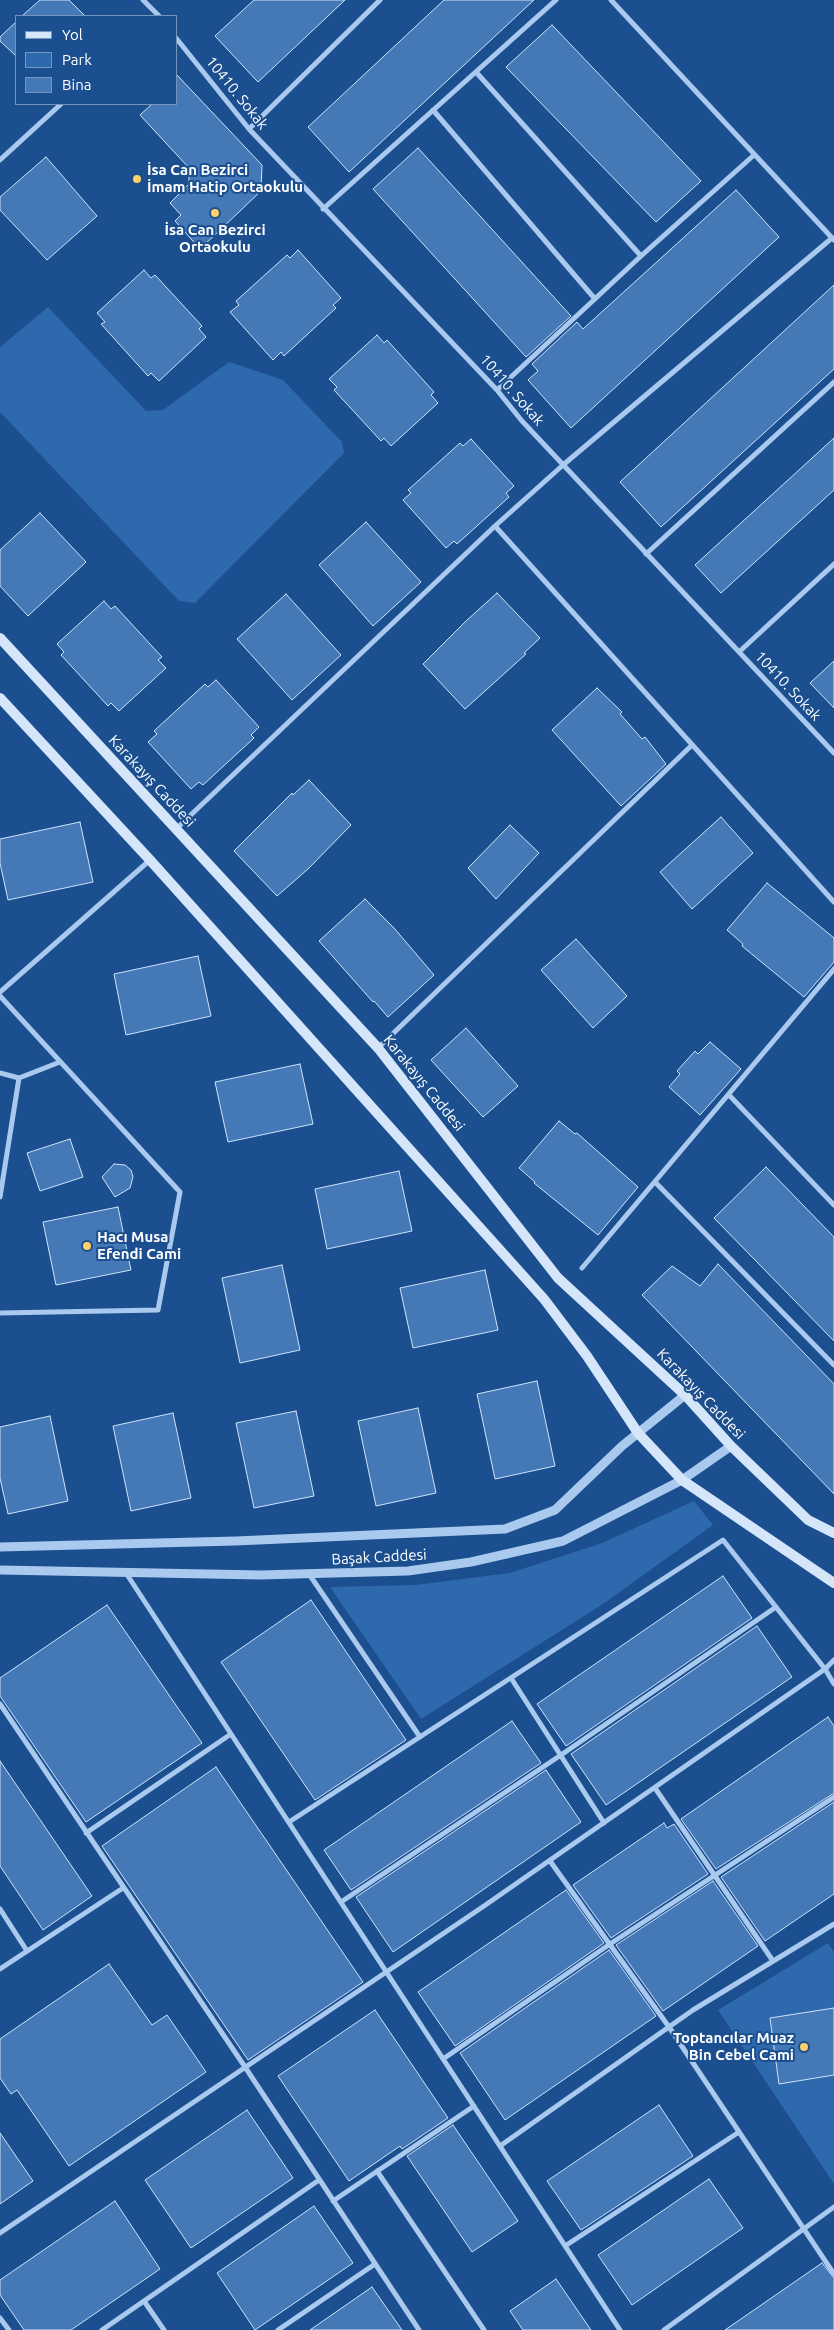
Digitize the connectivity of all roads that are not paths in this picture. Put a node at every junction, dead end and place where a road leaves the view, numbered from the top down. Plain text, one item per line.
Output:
1 (144, 0) edge
2 (380, 0) edge
3 (556, 0) edge
4 (611, 0) edge
5 (156, 15) edge
6 (178, 40) edge
7 (476, 72) junction
8 (60, 105) edge
9 (433, 110) junction
10 (249, 129) junction
11 (754, 155) junction
12 (0, 160) edge
13 (323, 208) junction
14 (833, 239) edge
15 (641, 256) junction
16 (594, 299) junction
17 (834, 382) edge
18 (497, 390) junction
19 (563, 465) junction
20 (495, 526) junction
21 (646, 554) junction
22 (834, 564) edge
23 (0, 638) edge
24 (739, 652) junction
25 (0, 698) edge
26 (692, 745) junction
27 (834, 753) edge
28 (176, 829) junction
29 (150, 860) junction
30 (834, 902) edge
31 (834, 969) edge
32 (0, 992) edge
33 (0, 996) edge
34 (378, 1048) junction
35 (60, 1062) junction
36 (0, 1073) edge
37 (20, 1078) junction
38 (729, 1095) junction
39 (656, 1183) junction
40 (0, 1197) edge
41 (834, 1205) edge
42 (582, 1268) dead end
43 (0, 1313) edge
44 (834, 1363) edge
45 (685, 1395) junction
46 (638, 1433) junction
47 (731, 1446) junction
48 (682, 1480) junction
49 (834, 1533) edge
50 (0, 1547) edge
51 (0, 1570) edge
52 (126, 1573) junction
53 (309, 1574) junction
54 (834, 1583) edge
55 (776, 1606) junction
56 (834, 1660) edge
57 (825, 1669) junction
58 (511, 1678) junction
59 (834, 1684) edge
60 (0, 1704) edge
61 (232, 1734) junction
62 (420, 1737) junction
63 (561, 1755) junction
64 (655, 1788) junction
65 (834, 1797) edge
66 (289, 1822) junction
67 (604, 1823) junction
68 (86, 1834) junction
69 (550, 1860) junction
70 (716, 1875) junction
71 (123, 1888) junction
72 (341, 1902) junction
73 (0, 1909) edge
74 (834, 1925) edge
75 (610, 1944) junction
76 (27, 1951) junction
77 (774, 1961) junction
78 (0, 1969) edge
79 (386, 1972) junction
80 (669, 2027) junction
81 (443, 2059) junction
82 (245, 2067) junction
83 (474, 2106) junction
84 (739, 2132) junction
85 (500, 2146) junction
86 (377, 2171) junction
87 (319, 2180) junction
88 (333, 2201) junction
89 (834, 2207) edge
90 (803, 2229) junction
91 (0, 2233) edge
92 (565, 2246) junction
93 (375, 2264) junction
94 (834, 2274) edge
95 (144, 2301) junction
96 (0, 2318) edge
97 (9, 2330) edge
98 (102, 2330) edge
99 (164, 2330) edge
100 (278, 2330) edge
101 (419, 2330) edge
102 (484, 2330) edge
103 (620, 2330) edge
104 (664, 2330) edge

1 - 5 street
2 - 10 street
3 - 7 street
4 - 11 street
6 - 10 street, 10410. Sokak
7 - 9 street
7 - 15 street
8 - 12 street
9 - 13 street
9 - 16 street
10 - 13 street, 10410. Sokak
11 - 14 street
11 - 15 street
13 - 18 street, 10410. Sokak
14 - 19 street
15 - 16 street
16 - 18 street
17 - 21 street
18 - 19 street, 10410. Sokak
19 - 20 street
19 - 21 street, 10410. Sokak
20 - 26 street
20 - 28 street
21 - 24 street, 10410. Sokak
22 - 24 street
23 - 28 main road, Karakayış Caddesi
24 - 27 street, 10410. Sokak
25 - 29 main road
26 - 30 street
26 - 34 street
28 - 34 main road, Karakayış Caddesi
29 - 32 street
29 - 46 main road
31 - 38 street
33 - 35 street
34 - 45 main road, Karakayış Caddesi
35 - 37 street
35 - 43 street
36 - 37 street
37 - 40 street
38 - 39 street
38 - 41 street
39 - 42 street
39 - 44 street
45 - 46 street, Başak Caddesi
45 - 47 main road, Karakayış Caddesi
46 - 48 main road
46 - 50 street, Başak Caddesi
47 - 48 street, Başak Caddesi
47 - 49 main road, Karakayış Caddesi
48 - 53 street, Başak Caddesi
48 - 54 main road
51 - 52 street, Başak Caddesi
52 - 53 street, Başak Caddesi
52 - 61 street
53 - 62 street
55 - 57 street
55 - 58 street
55 - 63 street
56 - 57 street
57 - 59 street
57 - 64 street
58 - 62 street
58 - 63 street
60 - 68 street
61 - 66 street
61 - 68 street
62 - 66 street
63 - 67 street
63 - 72 street
64 - 67 street
64 - 70 street
65 - 70 street
66 - 72 street
67 - 69 street
68 - 71 street
69 - 75 street
69 - 79 street
70 - 75 street
70 - 77 street
71 - 76 street
71 - 82 street
72 - 79 street
73 - 76 street
74 - 77 street
75 - 80 street
75 - 81 street
76 - 78 street
77 - 80 street
79 - 81 street
79 - 82 street
80 - 84 street
80 - 85 street
81 - 83 street
82 - 87 street
82 - 91 street
83 - 85 street
83 - 86 street
84 - 90 street
84 - 92 street
85 - 92 street
86 - 88 street
86 - 102 street
87 - 88 street
87 - 95 street
88 - 93 street
89 - 90 street
90 - 94 street
90 - 104 street
92 - 103 street
93 - 100 street
93 - 101 street
95 - 98 street
95 - 99 street
96 - 97 street

